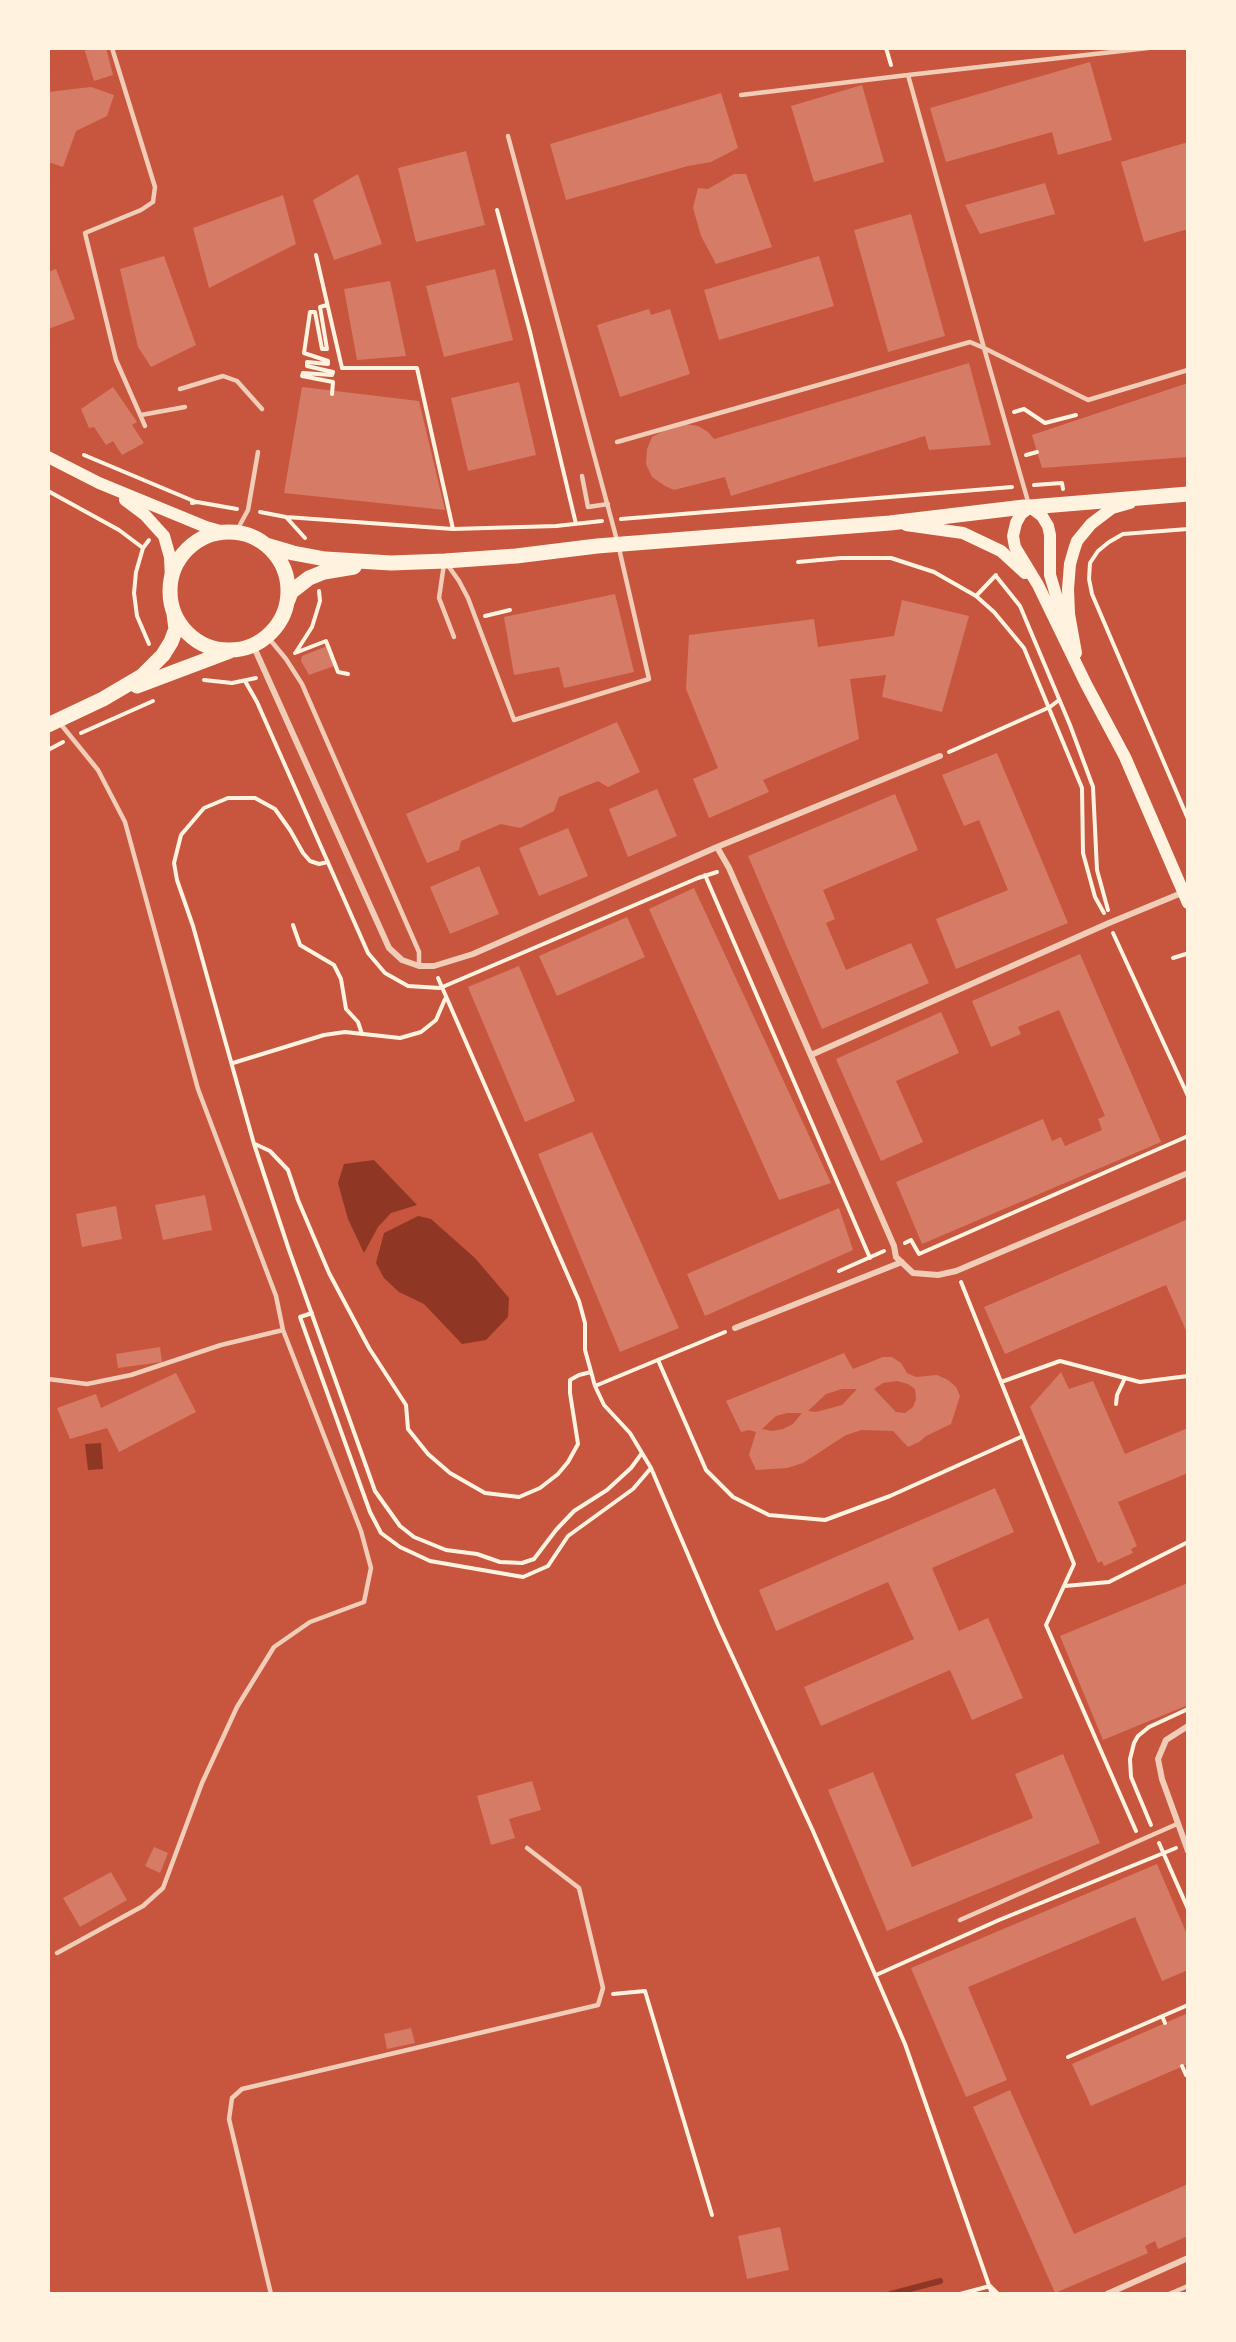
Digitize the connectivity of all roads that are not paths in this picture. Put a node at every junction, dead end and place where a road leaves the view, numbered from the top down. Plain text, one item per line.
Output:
1 (112, 48) edge
2 (1148, 48) edge
3 (908, 75) junction
4 (741, 94) dead end
5 (508, 136) dead end
6 (984, 348) junction
7 (1188, 370) edge
8 (180, 389) dead end
9 (185, 407) dead end
10 (262, 408) dead end
11 (141, 415) junction
12 (145, 426) dead end
13 (617, 442) dead end
14 (258, 452) dead end
15 (48, 457) edge
16 (582, 476) dead end
17 (99, 483) junction
18 (1188, 494) edge
19 (1149, 498) junction
20 (608, 504) junction
21 (1027, 507) junction
22 (890, 523) junction
23 (230, 532) junction
24 (266, 544) junction
25 (618, 544) junction
26 (445, 561) junction
27 (391, 563) junction
28 (171, 579) junction
29 (288, 600) junction
30 (1046, 601) junction
31 (174, 611) junction
32 (267, 636) junction
33 (454, 637) dead end
34 (253, 645) junction
35 (1078, 663) junction
36 (1086, 684) junction
37 (103, 699) junction
38 (52, 723) edge
39 (940, 756) road end
40 (717, 847) junction
41 (1186, 898) edge
42 (419, 966) junction
43 (811, 1055) junction
44 (1188, 1173) edge
45 (902, 1262) junction
46 (735, 1328) dead end
47 (283, 1330) junction
48 (48, 1379) edge
49 (1188, 1726) edge
50 (1177, 1824) junction
51 (1187, 1847) edge
52 (527, 1848) dead end
53 (960, 1920) dead end
54 (57, 1953) dead end
55 (1188, 2258) edge
56 (1188, 2286) edge
57 (271, 2294) edge
58 (1107, 2294) edge
59 (1170, 2294) edge

1 - 11 lane
2 - 3 lane
3 - 4 lane
3 - 6 lane
5 - 20 lane
6 - 7 lane
6 - 13 lane
6 - 21 lane
8 - 10 lane
9 - 11 lane
11 - 12 lane
14 - 23 lane
15 - 17 main road
16 - 20 lane
17 - 23 main road
17 - 28 main road
18 - 19 main road
19 - 21 main road
19 - 35 main road
20 - 25 lane
21 - 22 main road
21 - 30 main road
21 - 35 main road
22 - 25 main road
22 - 30 main road
23 - 24 main road
23 - 28 main road
24 - 27 main road
24 - 29 main road
25 - 26 main road
25 - 26 lane
26 - 27 main road
26 - 33 lane
27 - 29 main road
28 - 31 main road
29 - 32 main road
30 - 36 main road
31 - 34 main road
31 - 37 main road
32 - 34 main road
32 - 42 lane
34 - 37 main road
34 - 42 street
35 - 36 main road
36 - 41 main road
37 - 38 main road
38 - 47 lane
39 - 40 street
40 - 42 street
40 - 43 street
41 - 43 street
43 - 45 street
44 - 45 street
45 - 46 street
47 - 48 lane
47 - 54 lane
49 - 50 street
50 - 51 street
50 - 53 lane
52 - 57 lane
55 - 58 street
56 - 59 lane

